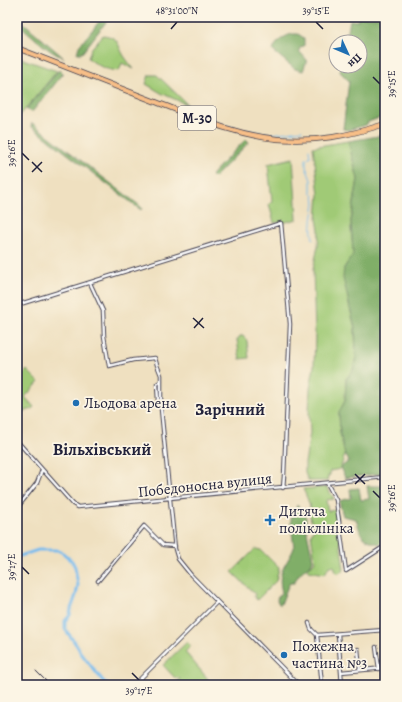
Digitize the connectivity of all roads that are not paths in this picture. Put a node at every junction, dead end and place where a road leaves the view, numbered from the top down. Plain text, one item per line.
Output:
1 (17, 48) edge
2 (385, 124) edge
3 (90, 283) junction
4 (17, 305) edge
5 (17, 441) edge
6 (42, 470) junction
7 (385, 477) edge
8 (327, 484) junction
9 (282, 488) junction
10 (170, 499) junction
11 (17, 508) edge
12 (174, 546) junction
13 (385, 546) edge
14 (98, 581) dead end
15 (217, 602) junction
16 (310, 623) dead end
17 (385, 630) edge
18 (338, 634) junction
19 (317, 635) junction
20 (376, 647) dead end
21 (358, 649) dead end
22 (385, 668) edge
23 (379, 669) junction
24 (360, 670) junction
25 (341, 672) junction
26 (134, 685) edge
27 (299, 685) edge
28 (322, 685) edge
29 (342, 685) edge

1 - 2 highway, М-30
3 - 4 street
3 - 9 street
3 - 10 street
5 - 6 street
6 - 10 street, Победоносна вулиця
6 - 11 street
7 - 8 street, Победоносна вулиця
8 - 9 street, Победоносна вулиця
8 - 13 street
9 - 10 street, Победоносна вулиця
10 - 12 street
12 - 14 street
12 - 15 street
15 - 26 street
15 - 27 street
16 - 19 street
17 - 18 street
18 - 19 street
18 - 25 street
19 - 28 street
20 - 23 street
21 - 24 street
22 - 23 street
23 - 24 street
24 - 25 street
25 - 29 street

